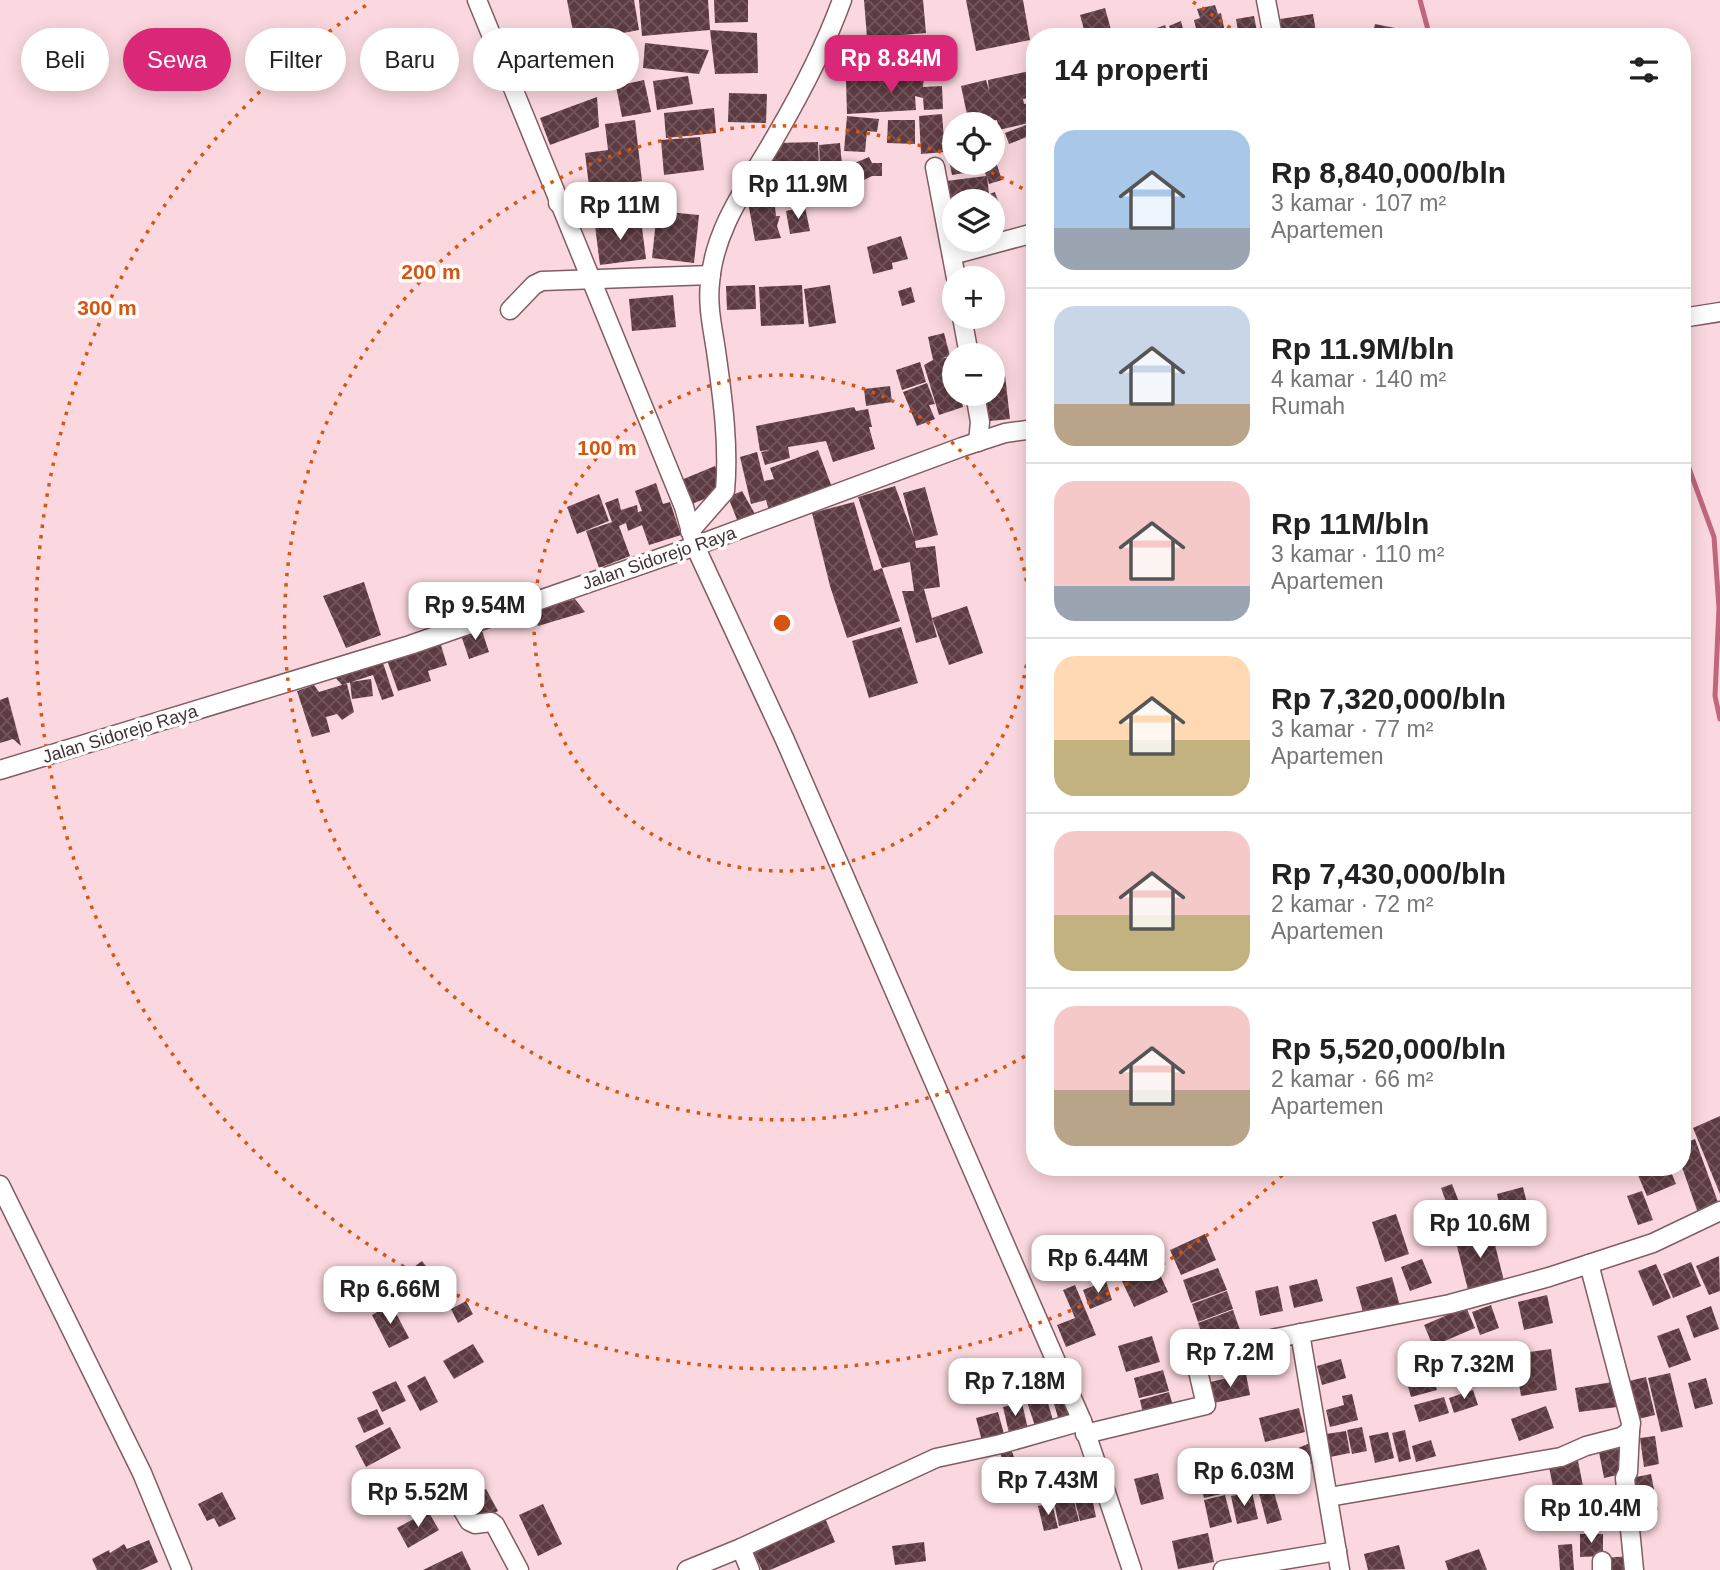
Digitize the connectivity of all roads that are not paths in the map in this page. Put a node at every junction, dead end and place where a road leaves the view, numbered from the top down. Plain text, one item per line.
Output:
1 (477, 0) edge
2 (842, 0) edge
3 (1266, 0) edge
4 (1271, 28) edge
5 (935, 167) dead end
6 (629, 193) dead end
7 (558, 203) junction
8 (1026, 235) edge
9 (952, 254) junction
10 (954, 266) edge
11 (711, 275) junction
12 (588, 278) junction
13 (510, 310) dead end
14 (1720, 312) edge
15 (1691, 317) edge
16 (977, 406) edge
17 (1026, 430) edge
18 (978, 442) junction
19 (693, 539) junction
20 (0, 770) edge
21 (0, 1185) edge
22 (1720, 1211) edge
23 (1589, 1264) junction
24 (1300, 1333) junction
25 (1083, 1428) junction
26 (1629, 1431) junction
27 (450, 1488) dead end
28 (1329, 1497) junction
29 (741, 1548) junction
30 (1338, 1551) junction
31 (182, 1570) edge
32 (519, 1570) edge
33 (687, 1570) edge
34 (750, 1570) edge
35 (1132, 1570) edge
36 (1223, 1570) edge
37 (1340, 1570) edge
38 (1634, 1570) edge

1 - 7 street
2 - 11 street
3 - 4 street
5 - 9 street
6 - 7 street
7 - 12 street
8 - 9 street
9 - 10 street
11 - 12 street
11 - 19 street
12 - 13 street
12 - 19 street
14 - 15 street
16 - 18 street
17 - 18 street, Jalan Sidorejo Raya
18 - 19 street, Jalan Sidorejo Raya
19 - 20 street, Jalan Sidorejo Raya
19 - 25 street
21 - 31 street
22 - 23 street
23 - 24 street
23 - 26 street
24 - 25 street
24 - 28 street
25 - 29 street
25 - 35 street
26 - 28 street
26 - 38 street
27 - 32 street
28 - 30 street
29 - 33 street
29 - 34 street
30 - 36 street
30 - 37 street

